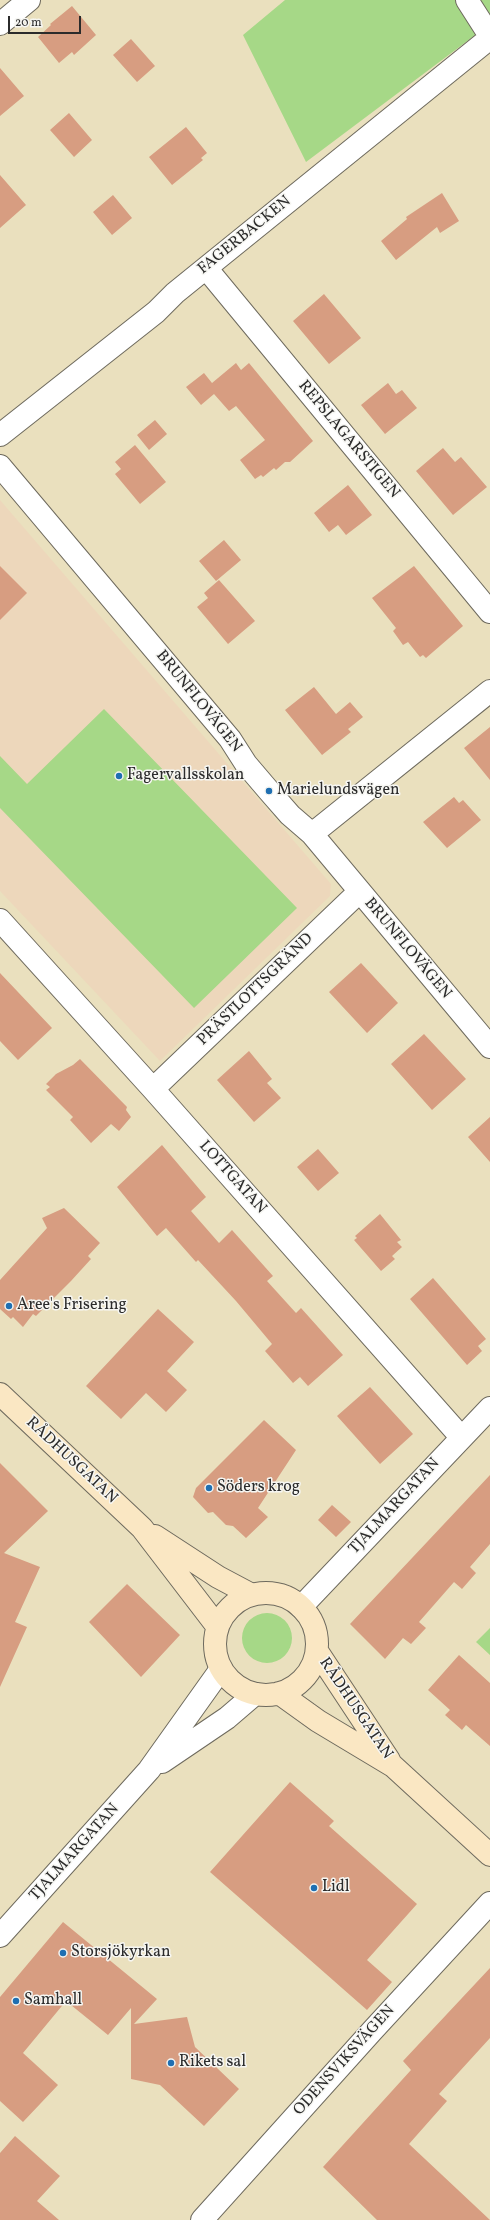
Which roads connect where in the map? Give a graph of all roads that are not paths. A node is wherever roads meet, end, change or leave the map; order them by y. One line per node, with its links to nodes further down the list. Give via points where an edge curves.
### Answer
1 (29, 0): 3 (street)
2 (467, 0): 4 (street)
3 (0, 24)
4 (490, 37): 5 (street, FAGERBACKEN)
5 (206, 268): 6 (street, FAGERBACKEN, via 150,317); 8 (street, REPSLAGARSTIGEN)
6 (0, 435)
7 (0, 466): 10 (street, BRUNFLOVÄGEN, via 230,738 246,764 290,815)
8 (490, 612)
9 (490, 691): 10 (street)
10 (312, 834): 11 (street, BRUNFLOVÄGEN)
11 (359, 892): 13 (street, BRUNFLOVÄGEN); 14 (street, PRÄSTLOTTSGRÄND)
12 (0, 920): 14 (street, LOTTGATAN)
13 (490, 1047)
14 (153, 1089): 17 (street, LOTTGATAN)
15 (0, 1394): 18 (main road, RÅDHUSGATAN)
16 (490, 1408): 17 (street, TJALMARGATAN)
17 (461, 1437): 20 (street, TJALMARGATAN)
18 (142, 1528): 19 (main road, RÅDHUSGATAN, via 218,1578); 21 (main road, RÅDHUSGATAN)
19 (250, 1594): 20 (main road, via 267,1592 284,1595); 21 (main road, via 224,1613)
20 (301, 1607): 22 (main road, via 311,1618 315,1628)
21 (217, 1626): 23 (main road, via 215,1648)
22 (317, 1651): 25 (main road, via 313,1666 304,1678 293,1688); 26 (main road, RÅDHUSGATAN)
23 (221, 1669): 24 (main road, via 242,1689); 27 (street, TJALMARGATAN)
24 (255, 1694): 25 (main road); 27 (street, TJALMARGATAN, via 226,1718)
25 (279, 1694): 26 (main road, RÅDHUSGATAN)
26 (393, 1766): 28 (main road, RÅDHUSGATAN)
27 (149, 1770): 30 (street, TJALMARGATAN)
28 (490, 1855)
29 (490, 1903): 31 (street, ODENSVIKSVÄGEN)
30 (0, 1936)
31 (202, 2220)

